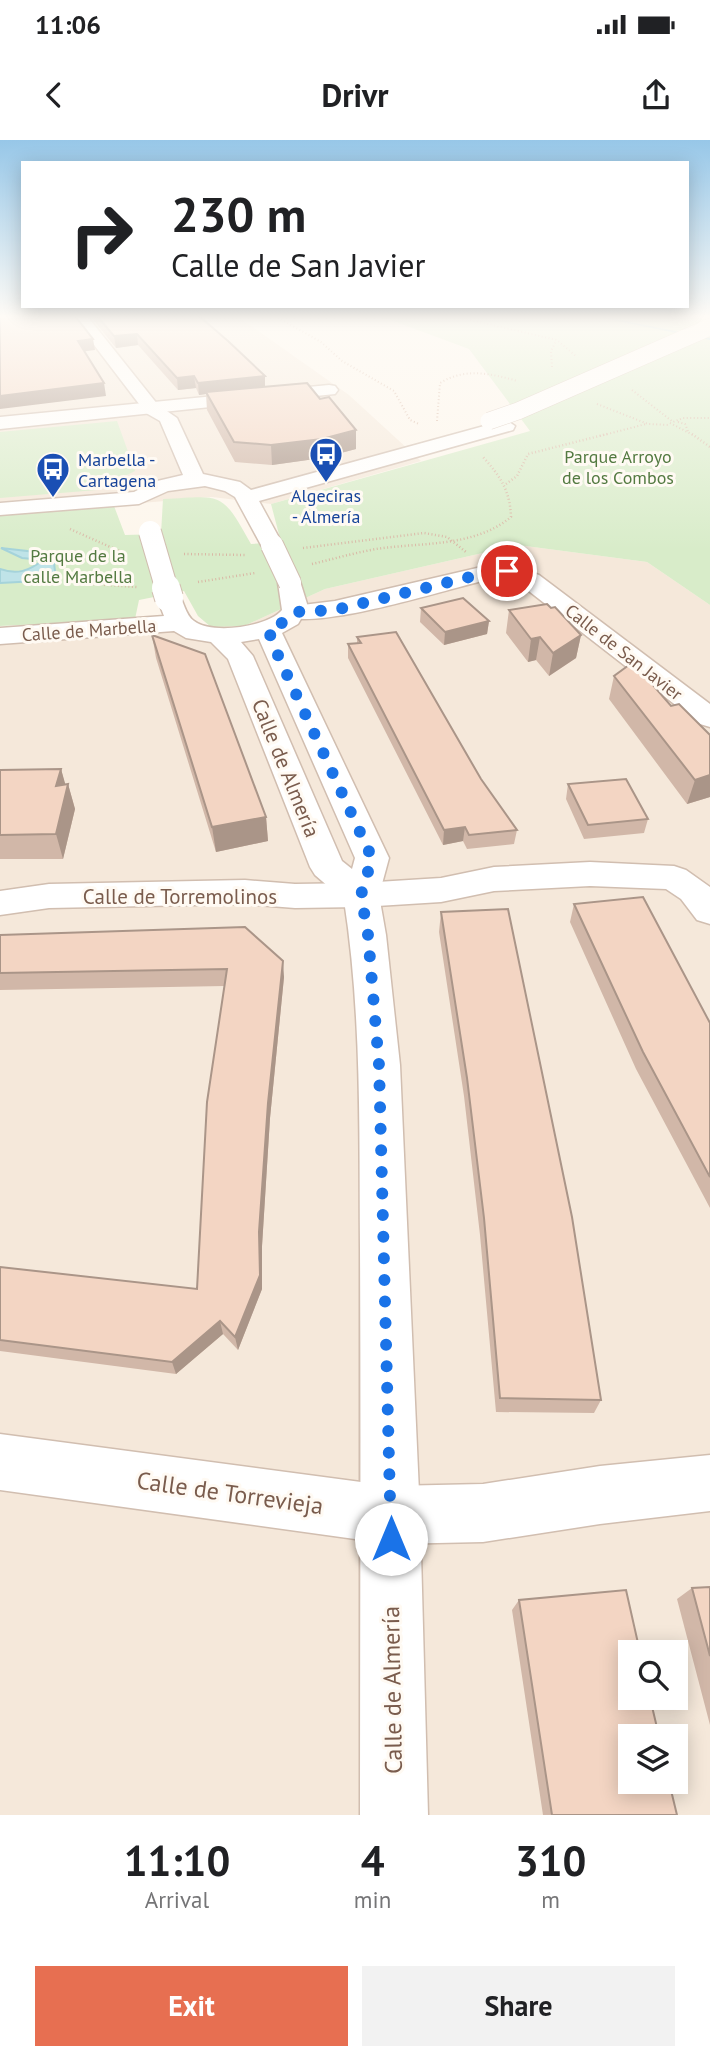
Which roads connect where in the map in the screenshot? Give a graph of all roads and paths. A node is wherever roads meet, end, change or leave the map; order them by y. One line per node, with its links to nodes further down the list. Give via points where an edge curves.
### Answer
1 (140, 394): 6 (street)
2 (290, 394): 6 (street)
3 (396, 394): 14 (path, via 410,420)
4 (556, 394): 9 (street, bridge)
5 (567, 394): 9 (street)
6 (152, 409): 10 (street); 13 (street, via 144,420); 17 (street, via 167,418)
7 (710, 418): 8 (path)
8 (673, 422): 12 (path, via 685,424); 12 (path, via 670,425)
9 (497, 423): 14 (street); 19 (street)
10 (0, 424)
11 (648, 424): 18 (path, via 528,454 517,476)
12 (688, 431): 15 (path)
13 (149, 432)
14 (442, 435): 19 (street)
15 (710, 447)
16 (487, 448): 18 (path, via 481,455)
17 (195, 480): 19 (street); 20 (street, via 165,476)
18 (506, 484): 22 (path, via 511,517 503,526)
19 (240, 492): 23 (street, bridge, via 290,583)
20 (139, 498): 21 (street); 24 (street, bridge)
21 (0, 509)
22 (452, 540)
23 (295, 612): 25 (street); 28 (street, Calle de San Javier, via 335,610 507,571 530,580)
24 (179, 623): 26 (street, via 196,633); 27 (street, Calle de Marbella)
25 (268, 629): 26 (street); 29 (street, Calle de Almería, via 372,858)
26 (218, 635): 29 (street, Calle de Almería, via 240,656 327,867)
27 (0, 636)
28 (710, 718)
29 (361, 895): 30 (street, Calle de Torremolinos, via 49,896); 31 (street, Calle de Torremolinos, via 441,890 494,879 643,874 674,878 693,890); 34 (street, Calle de Almería, via 379,1065)
30 (0, 903)
31 (710, 911)
32 (0, 1462): 34 (street, Calle de Torrevieja)
33 (710, 1483): 34 (street, Calle de Torrevieja, via 600,1494 483,1513)
34 (391, 1515): 35 (street, Calle de Almería)
35 (394, 1815)

